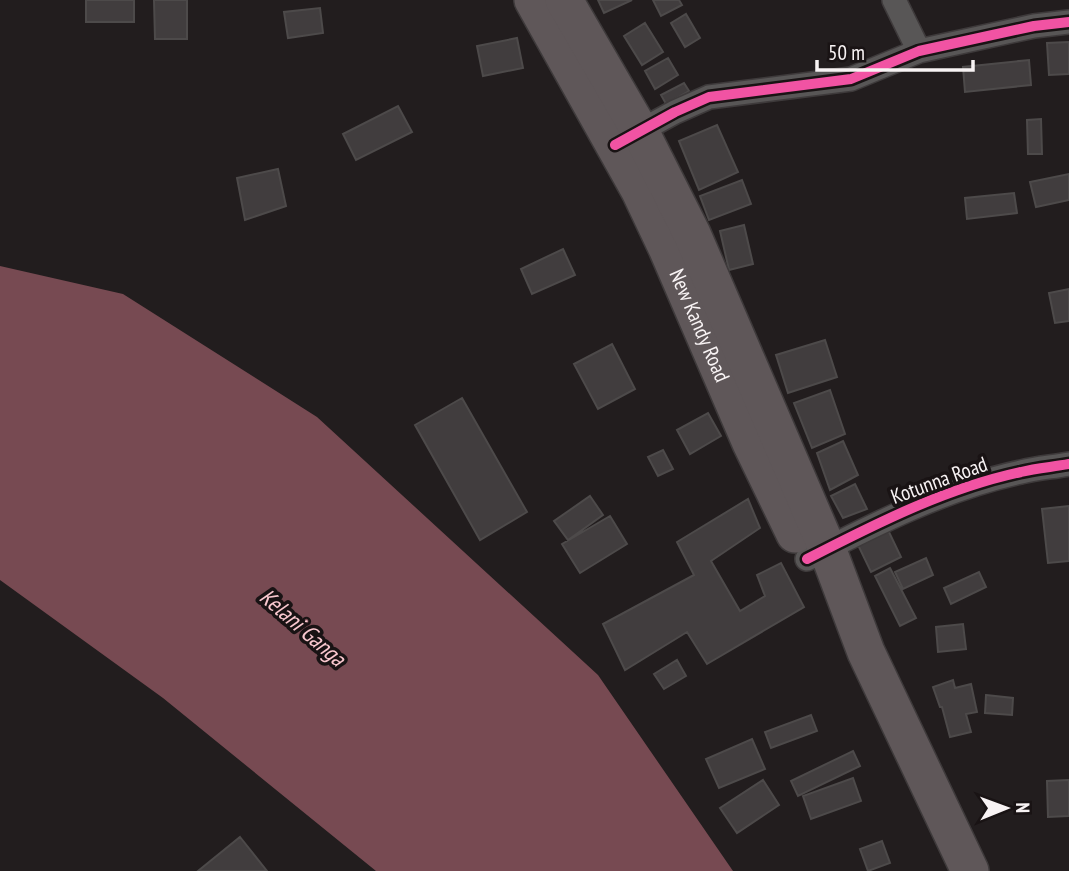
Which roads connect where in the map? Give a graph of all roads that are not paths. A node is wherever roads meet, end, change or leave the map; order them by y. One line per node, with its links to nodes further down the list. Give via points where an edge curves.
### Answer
1 (533, 0): 6 (main road, New Kandy Road)
2 (564, 0): 6 (main road, New Kandy Road)
3 (894, 0): 5 (street)
4 (1069, 22): 5 (street)
5 (919, 51): 6 (street, via 851,79 709,97)
6 (628, 138): 8 (main road, New Kandy Road, via 667,248 751,443)
7 (1069, 464): 8 (street, Kotunna Road, via 974,485)
8 (817, 554): 9 (main road, New Kandy Road)
9 (970, 871)

